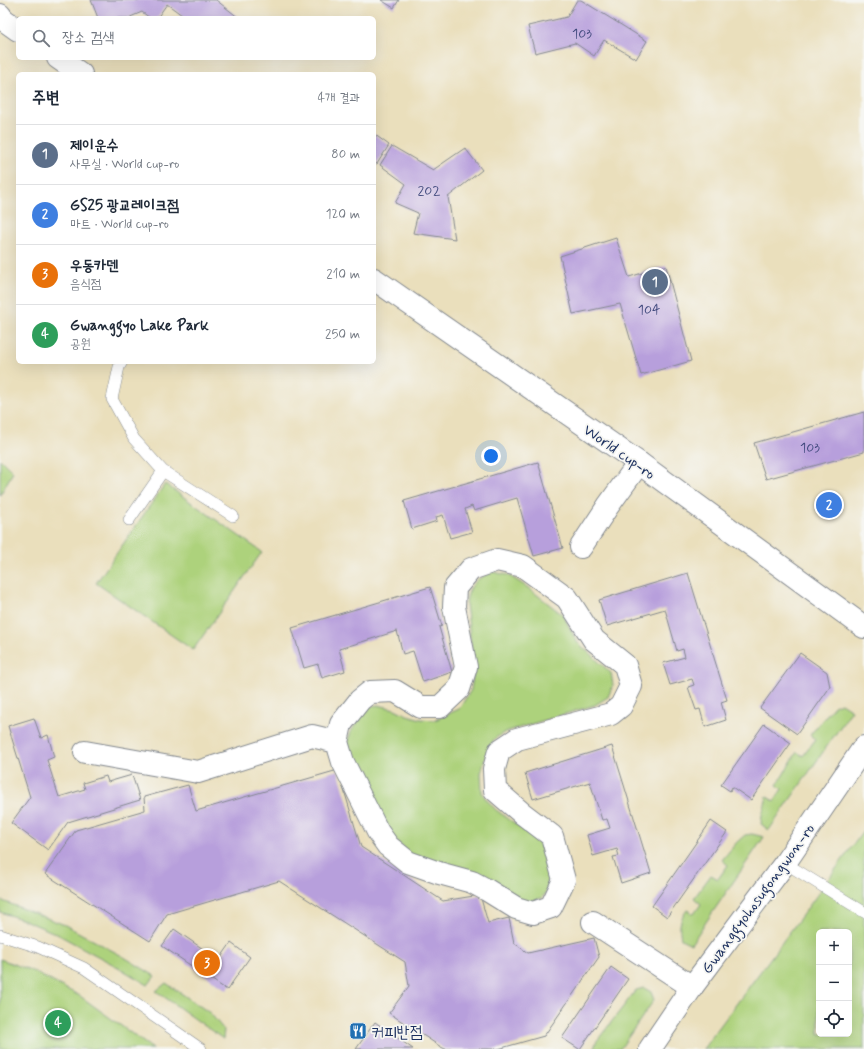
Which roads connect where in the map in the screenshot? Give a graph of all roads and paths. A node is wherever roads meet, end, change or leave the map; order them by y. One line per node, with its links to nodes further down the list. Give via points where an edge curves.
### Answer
1 (0, 15): 2 (street)
2 (16, 29)
3 (61, 60): 4 (street)
4 (78, 72)
5 (376, 280): 7 (street, World cup-ro)
6 (121, 364): 8 (lane, via 112,399 134,439)
7 (638, 463): 11 (street); 12 (street, World cup-ro)
8 (163, 471): 9 (lane); 10 (lane)
9 (233, 516)
10 (129, 520)
11 (581, 547)
12 (864, 626)
13 (337, 742): 13 (street, via 343,762 378,832 388,846 408,862 472,882 516,908 533,913 551,907 564,880 552,836 495,790 494,769 499,751 517,739 611,714 621,706 631,686 625,665 594,640 567,598 523,566 497,560 471,569 455,588 454,607 466,667 459,689 440,707 421,707 395,691 370,692 360,700 341,724); 15 (street, via 312,736 198,772)
14 (864, 747): 16 (street, Gwanggyohosugongwon-ro)
15 (84, 752)
16 (785, 863): 17 (lane); 20 (street, Gwanggyohosugongwon-ro)
17 (864, 912)
18 (593, 922): 20 (street)
19 (0, 935): 21 (lane, via 38,947 84,968)
20 (692, 987): 22 (street, Gwanggyohosugongwon-ro)
21 (201, 1049)
22 (650, 1049)

